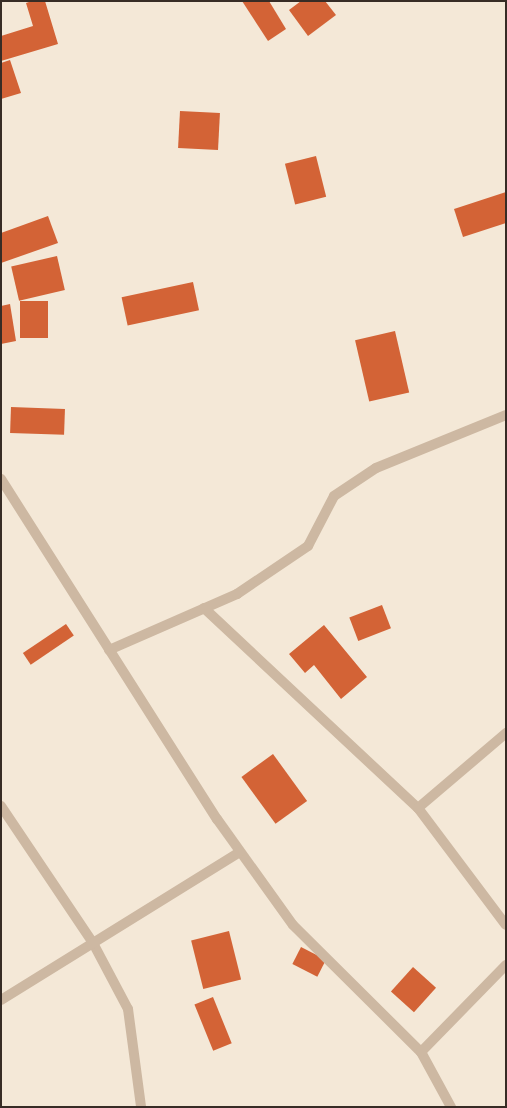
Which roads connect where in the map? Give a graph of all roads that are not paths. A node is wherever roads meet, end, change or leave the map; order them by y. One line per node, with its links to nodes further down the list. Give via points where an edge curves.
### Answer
1 (506, 415): 3 (street, via 376,468 334,496 308,546 237,594)
2 (1, 479): 4 (street)
3 (204, 608): 4 (street); 7 (street)
4 (109, 650): 8 (street)
5 (506, 733): 7 (street)
6 (1, 806): 10 (street)
7 (418, 808): 9 (street)
8 (240, 852): 10 (street); 13 (street, via 293,925)
9 (506, 925)
10 (93, 943): 12 (street); 14 (street, via 128,1009)
11 (506, 965): 13 (street)
12 (1, 1000)
13 (421, 1052): 15 (street)
14 (141, 1107)
15 (451, 1107)

